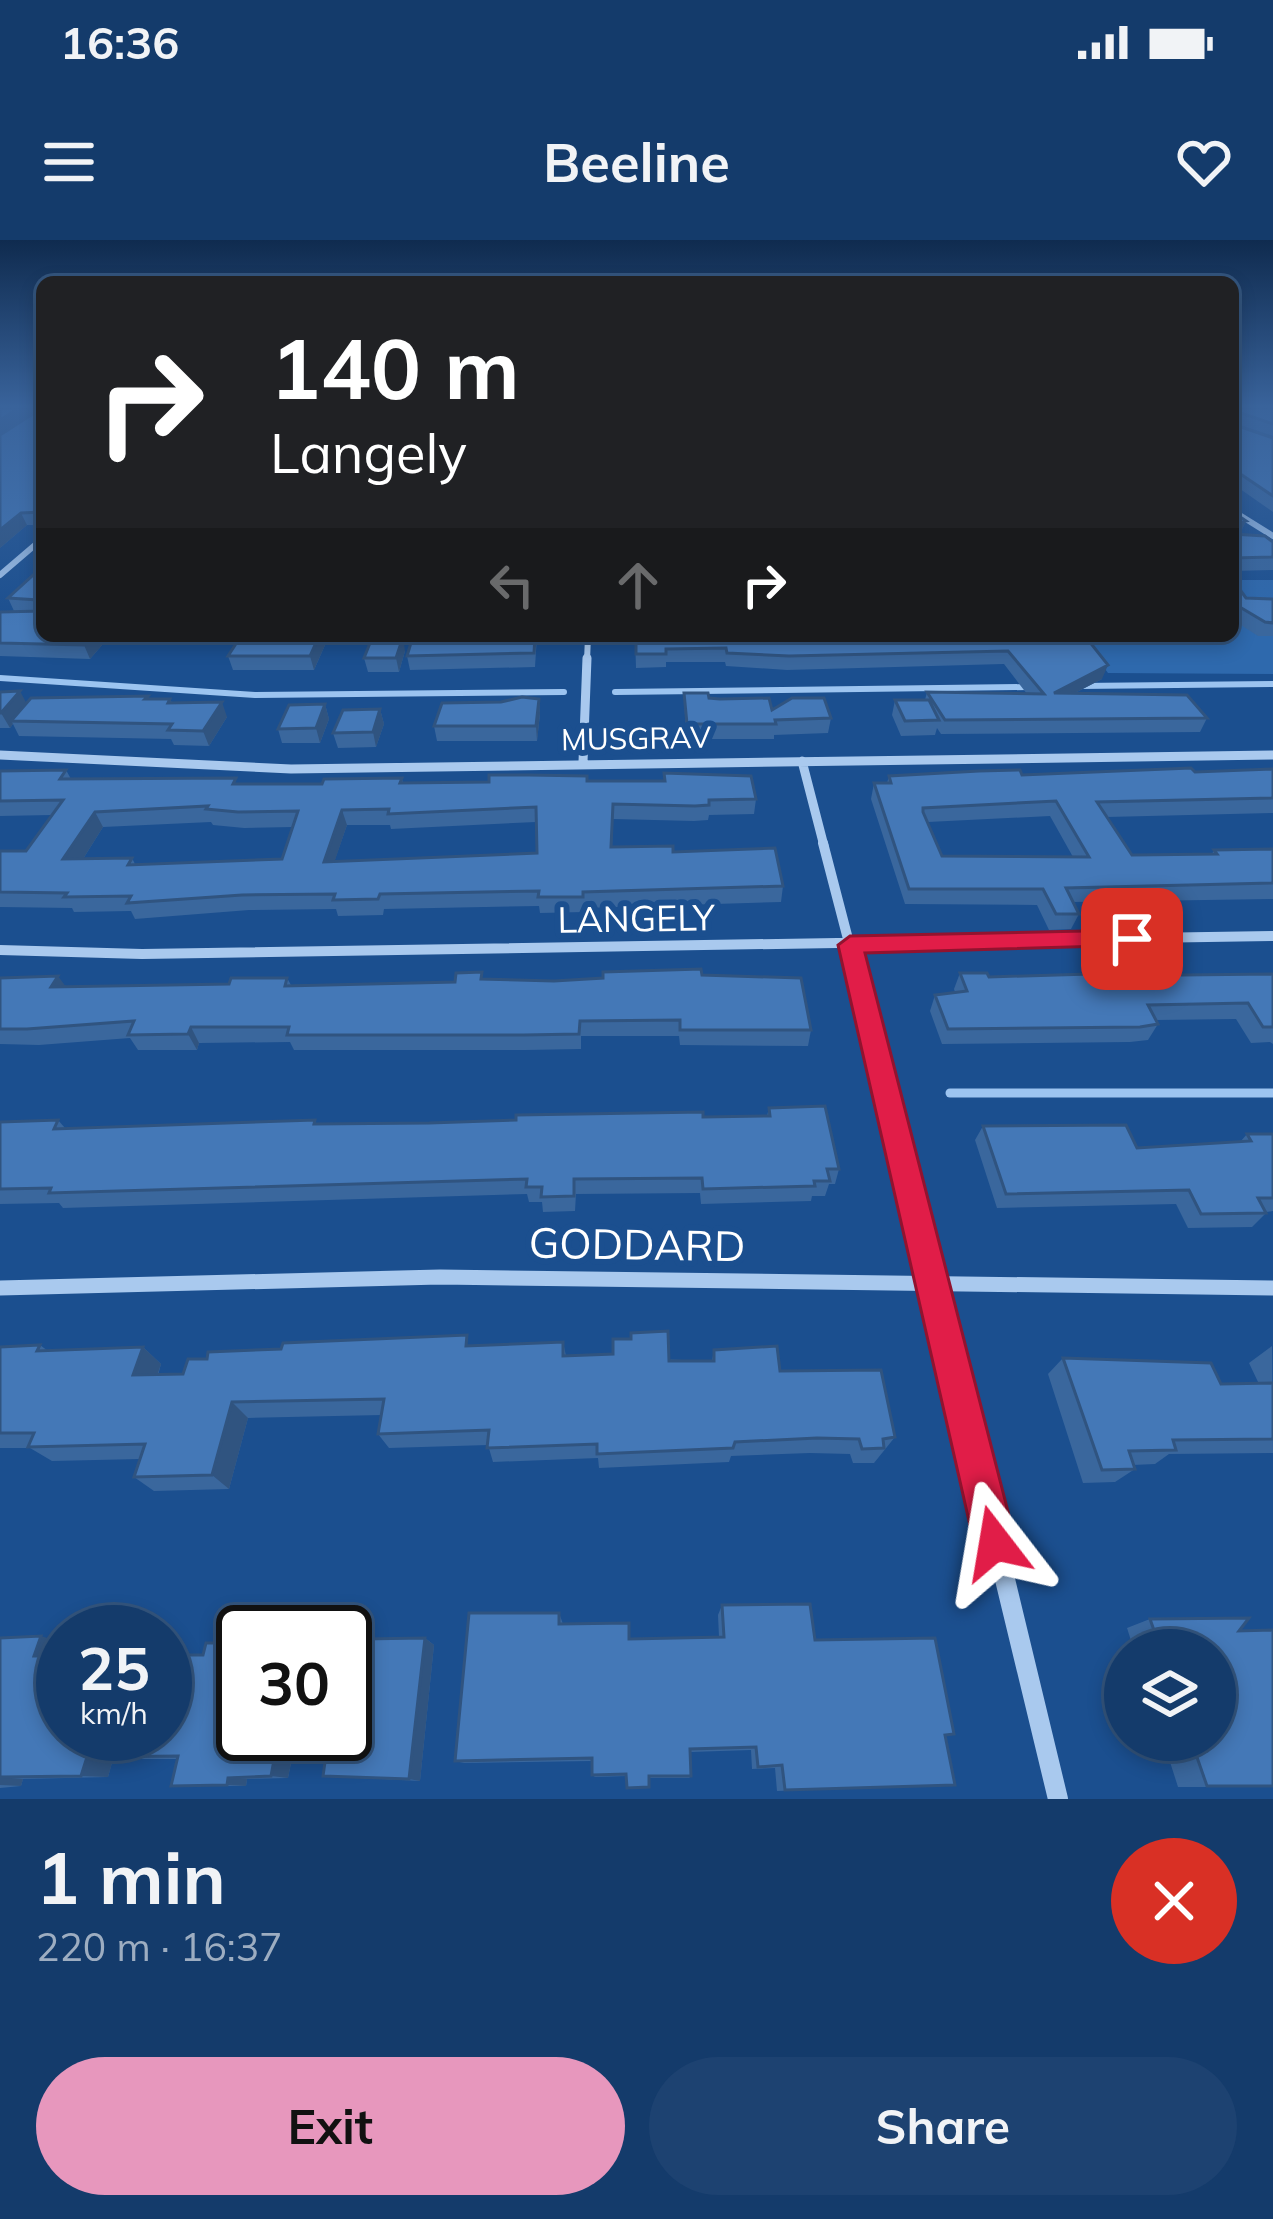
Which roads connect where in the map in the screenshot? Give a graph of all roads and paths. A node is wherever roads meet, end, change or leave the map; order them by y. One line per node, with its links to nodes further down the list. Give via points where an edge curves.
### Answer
1 (1239, 515): 2 (street)
2 (1273, 538): 3 (street)
3 (1258, 541)
4 (36, 543): 5 (street)
5 (0, 575)
6 (588, 642): 10 (street)
7 (0, 755): 10 (street, MUSGRAV, via 291,769)
8 (1273, 755): 9 (street, MUSGRAV)
9 (802, 761): 10 (street, MUSGRAV); 12 (street)
10 (583, 762)
11 (1273, 936): 12 (street, LANGELY)
12 (850, 945): 13 (street, LANGELY); 14 (street)
13 (0, 950)
14 (932, 1286): 15 (street, GODDARD, via 440,1277); 16 (street, GODDARD); 17 (street)
15 (0, 1288)
16 (1273, 1288)
17 (1058, 1799)

